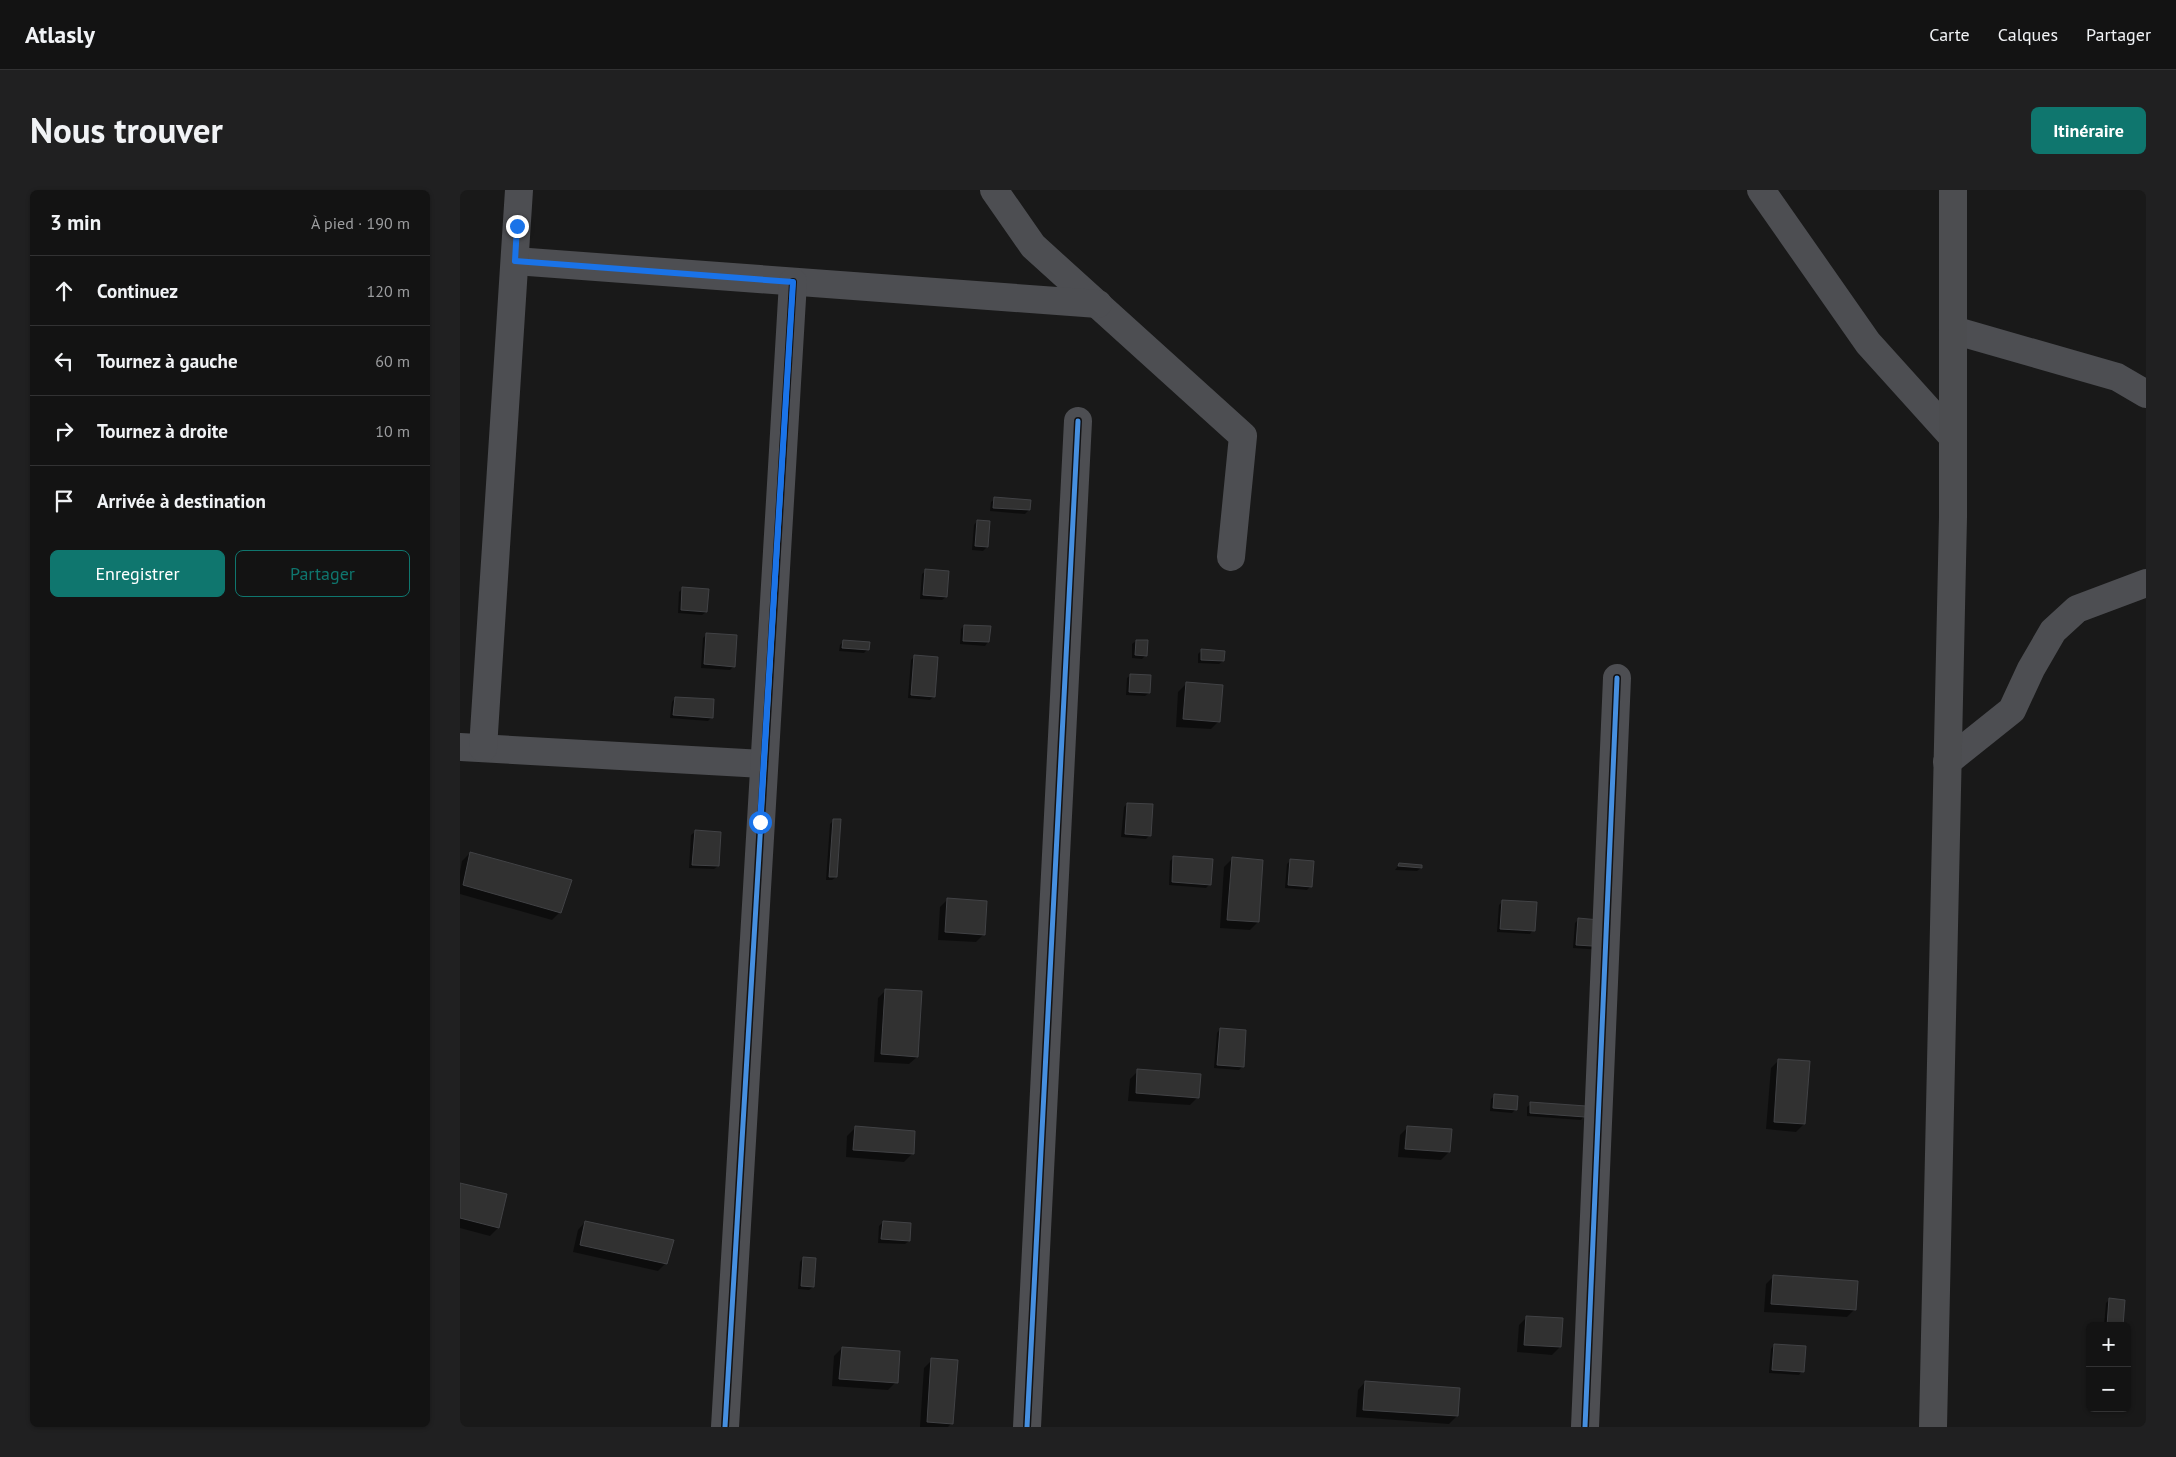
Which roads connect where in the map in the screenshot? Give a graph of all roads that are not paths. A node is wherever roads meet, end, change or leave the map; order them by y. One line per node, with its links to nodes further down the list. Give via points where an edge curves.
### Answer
1 (519, 190): 5 (street)
2 (994, 190): 7 (street, via 1034,246)
3 (1761, 190): 11 (street, via 1868,343)
4 (1953, 190): 8 (main road)
5 (515, 261): 6 (street); 15 (street)
6 (793, 282): 7 (street); 17 (street)
7 (1098, 304): 12 (street, via 1243,436)
8 (1953, 330): 9 (street, via 2117,378); 11 (main road)
9 (2146, 394)
10 (1078, 421): 19 (street)
11 (1951, 435): 16 (main road, via 1953,517)
12 (1230, 557)
13 (2146, 583): 16 (street, via 2077,610 2053,631 2012,710)
14 (1617, 678): 20 (street)
15 (472, 747): 17 (street)
16 (1947, 762): 21 (main road)
17 (763, 764): 18 (street, via 750,1035)
18 (725, 1427)
19 (1027, 1427)
20 (1585, 1427)
21 (1933, 1427)

